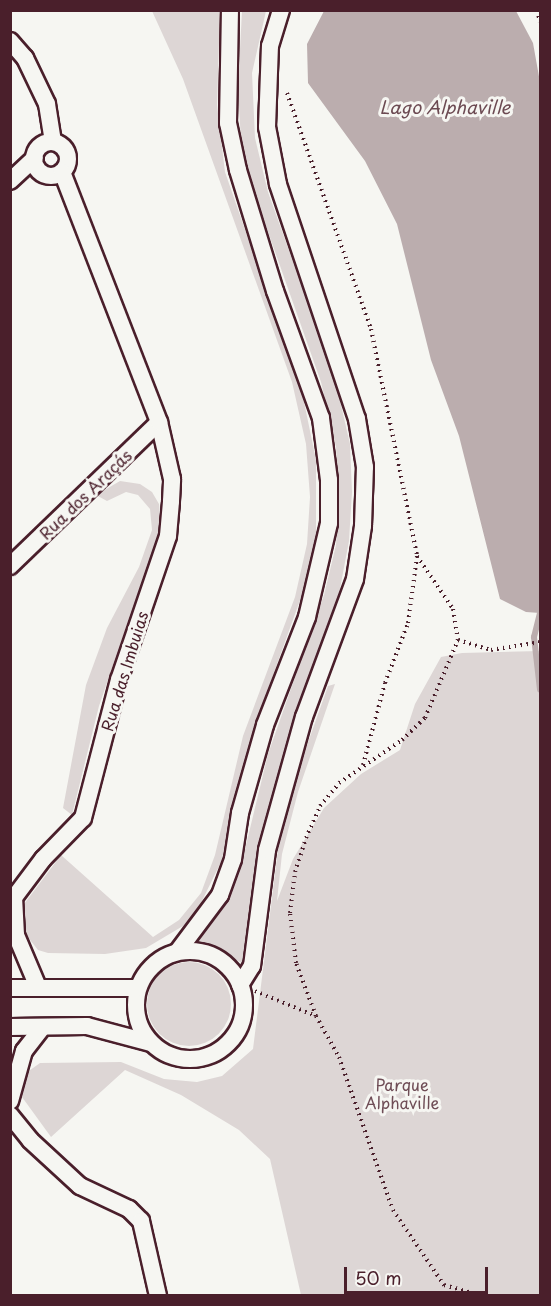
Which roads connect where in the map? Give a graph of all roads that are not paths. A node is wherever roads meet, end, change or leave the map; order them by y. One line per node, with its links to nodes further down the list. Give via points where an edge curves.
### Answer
1 (230, 10): 11 (street, via 228,123 238,170 275,291 321,417 329,480 329,523 307,617 265,725 240,813 233,859 220,895)
2 (281, 10): 12 (street, via 270,46 267,127 278,184 357,419 365,467 363,526 355,579 304,717 267,850 252,966)
3 (10, 40): 4 (street, via 25,58 47,104)
4 (53, 142): 5 (street, via 41,146); 6 (street, via 68,154)
5 (34, 158): 6 (street, via 44,174); 7 (street)
6 (62, 172): 8 (street, Rua das Imbuias)
7 (10, 182)
8 (159, 422): 9 (street, Rua dos Araçás); 10 (street, Rua das Imbuias, via 171,479 168,536 119,680 83,818 43,859)
9 (10, 566)
10 (12, 900): 13 (street, Rua das Imbuias, via 16,935)
11 (178, 951): 12 (street, via 197,951 215,957 231,970); 15 (street, via 153,964)
12 (240, 985): 18 (street, via 244,1001 241,1024 219,1051 197,1059 180,1058)
13 (38, 987): 14 (street); 15 (street)
14 (10, 988)
15 (137, 988): 18 (street, via 136,1016)
16 (10, 1027): 17 (street)
17 (42, 1028): 18 (street, via 87,1026); 19 (street, via 24,1051)
18 (152, 1043)
19 (10, 1101)
20 (10, 1115): 21 (street, via 30,1140 80,1186 129,1209 141,1221)
21 (158, 1296)

